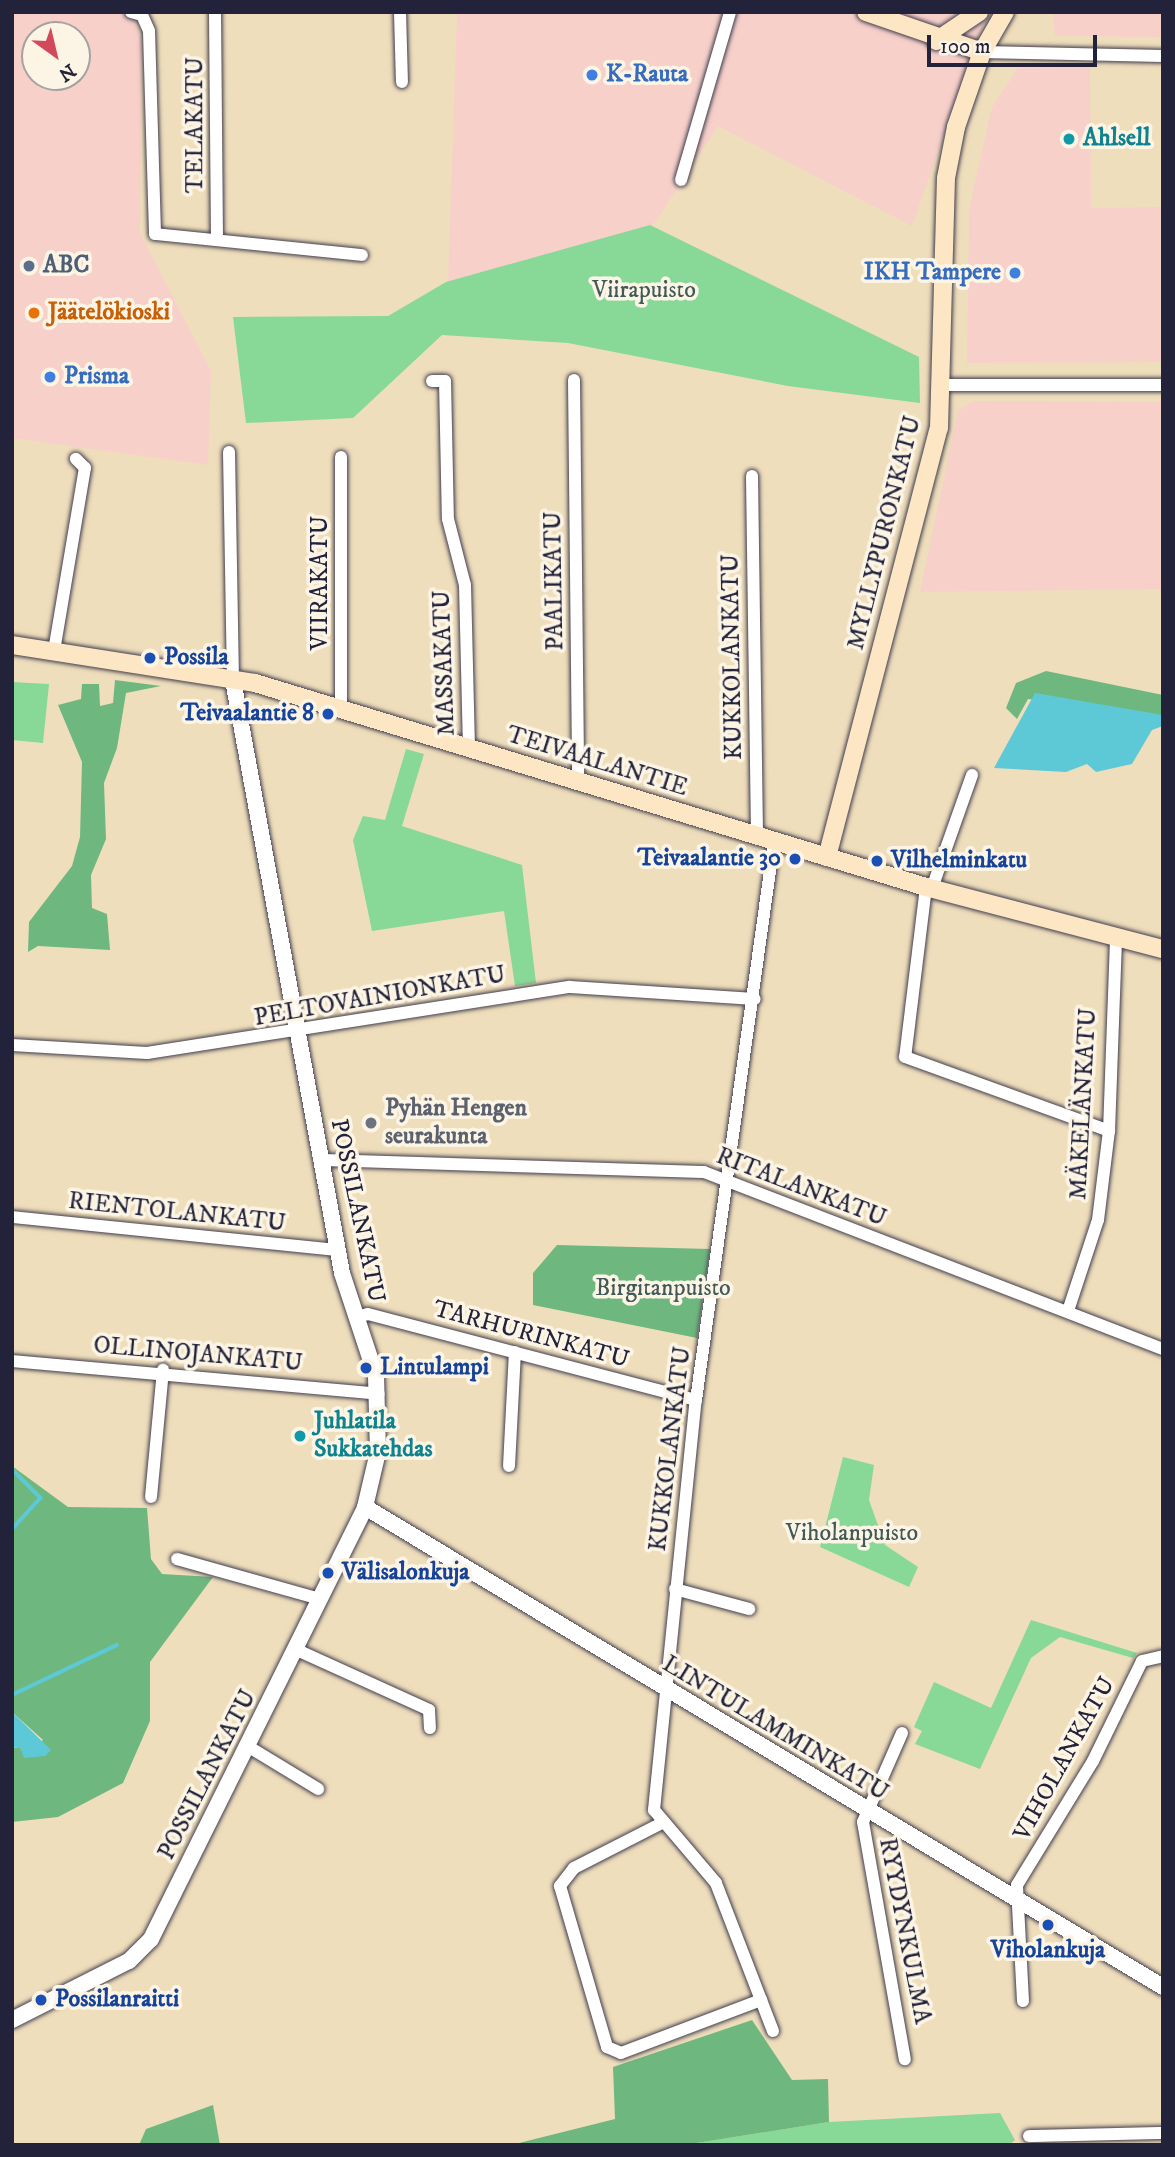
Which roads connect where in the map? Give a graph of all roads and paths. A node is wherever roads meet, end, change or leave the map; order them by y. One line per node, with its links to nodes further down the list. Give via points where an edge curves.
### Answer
1 (131, 12): 14 (street, via 142,15 149,31 155,234)
2 (215, 12): 14 (street, TELAKATU)
3 (400, 12): 12 (street)
4 (730, 12): 13 (street)
5 (866, 12): 9 (main road)
6 (979, 12): 9 (main road)
7 (992, 12): 10 (main road, MYLLYPURONKATU, via 981,34)
8 (1005, 12): 10 (main road, MYLLYPURONKATU)
9 (936, 41): 10 (main road)
10 (982, 52): 11 (street); 18 (main road, MYLLYPURONKATU, via 946,178)
11 (1163, 56)
12 (402, 82)
13 (681, 180)
14 (217, 238): 15 (street)
15 (362, 254)
16 (575, 380): 30 (street, PAALIKATU)
17 (432, 382): 28 (street, MASSAKATU, via 445,381 447,519 466,585)
18 (943, 385): 19 (street); 32 (main road, MYLLYPURONKATU, via 934,449)
19 (1163, 385)
20 (229, 452): 26 (street)
21 (341, 457): 27 (street, VIIRAKATU)
22 (76, 459): 25 (street, via 85,468)
23 (752, 476): 31 (street, KUKKOLANKATU)
24 (12, 645): 25 (main road, TEIVAALANTIE)
25 (54, 651): 26 (main road, TEIVAALANTIE)
26 (233, 680): 27 (main road, TEIVAALANTIE); 37 (street, POSSILANKATU)
27 (341, 709): 28 (main road, TEIVAALANTIE)
28 (469, 748): 30 (main road, TEIVAALANTIE)
29 (972, 775): 33 (street)
30 (578, 782): 31 (main road, TEIVAALANTIE)
31 (765, 839): 32 (main road, TEIVAALANTIE); 36 (street, KUKKOLANKATU)
32 (827, 857): 33 (main road, TEIVAALANTIE)
33 (929, 888): 34 (main road, TEIVAALANTIE); 39 (street, via 905,1056)
34 (1116, 937): 35 (main road, TEIVAALANTIE); 39 (street, MÄKELÄNKATU)
35 (1163, 949)
36 (755, 999): 37 (street, PELTOVAINIONKATU, via 570,987); 41 (street, KUKKOLANKATU)
37 (299, 1030): 38 (street, PELTOVAINIONKATU, via 147,1053); 40 (street, POSSILANKATU)
38 (12, 1045)
39 (1109, 1131): 44 (street, MÄKELÄNKATU, via 1098,1220)
40 (322, 1160): 41 (street, RITALANKATU, via 704,1172); 43 (street, POSSILANKATU)
41 (730, 1184): 44 (street, RITALANKATU); 51 (street, KUKKOLANKATU)
42 (12, 1217): 43 (street, RIENTOLANKATU)
43 (338, 1250): 45 (street, POSSILANKATU)
44 (1068, 1311): 46 (street, RITALANKATU)
45 (356, 1317): 47 (street, TARHURINKATU, via 368,1314); 50 (street, POSSILANKATU)
46 (1163, 1349)
47 (515, 1352): 51 (street, TARHURINKATU); 52 (street)
48 (12, 1361): 49 (street, OLLINOJANKATU)
49 (163, 1370): 50 (street, OLLINOJANKATU); 53 (street)
50 (379, 1394): 54 (street, POSSILANKATU, via 378,1452)
51 (696, 1400): 56 (street, KUKKOLANKATU)
52 (509, 1466)
53 (151, 1497)
54 (365, 1507): 57 (street, POSSILANKATU); 61 (street, LINTULAMMINKATU)
55 (177, 1559): 57 (street)
56 (675, 1589): 58 (street); 61 (street, KUKKOLANKATU)
57 (320, 1599): 59 (street, POSSILANKATU)
58 (749, 1609)
59 (297, 1650): 62 (street, via 429,1710); 64 (street, POSSILANKATU)
60 (1163, 1656): 68 (street, VIHOLANKATU, via 1142,1661)
61 (665, 1689): 66 (street, LINTULAMMINKATU); 67 (street, KUKKOLANKATU, via 654,1810)
62 (430, 1728)
63 (902, 1733): 66 (street)
64 (249, 1748): 65 (street); 72 (street, POSSILANKATU, via 141,1953)
65 (318, 1789)
66 (867, 1811): 68 (street, LINTULAMMINKATU); 74 (street, RYYDYNKULMA, via 863,1828)
67 (660, 1824): 70 (street, via 716,1883); 70 (street, via 574,1868 560,1886 607,2047 621,2053)
68 (1014, 1897): 69 (street, LINTULAMMINKATU); 71 (street)
69 (1163, 1987)
70 (761, 2000): 73 (street)
71 (1023, 2001)
72 (12, 2020)
73 (773, 2031)
74 (905, 2060)
75 (1163, 2133): 76 (street)
76 (1029, 2136)

